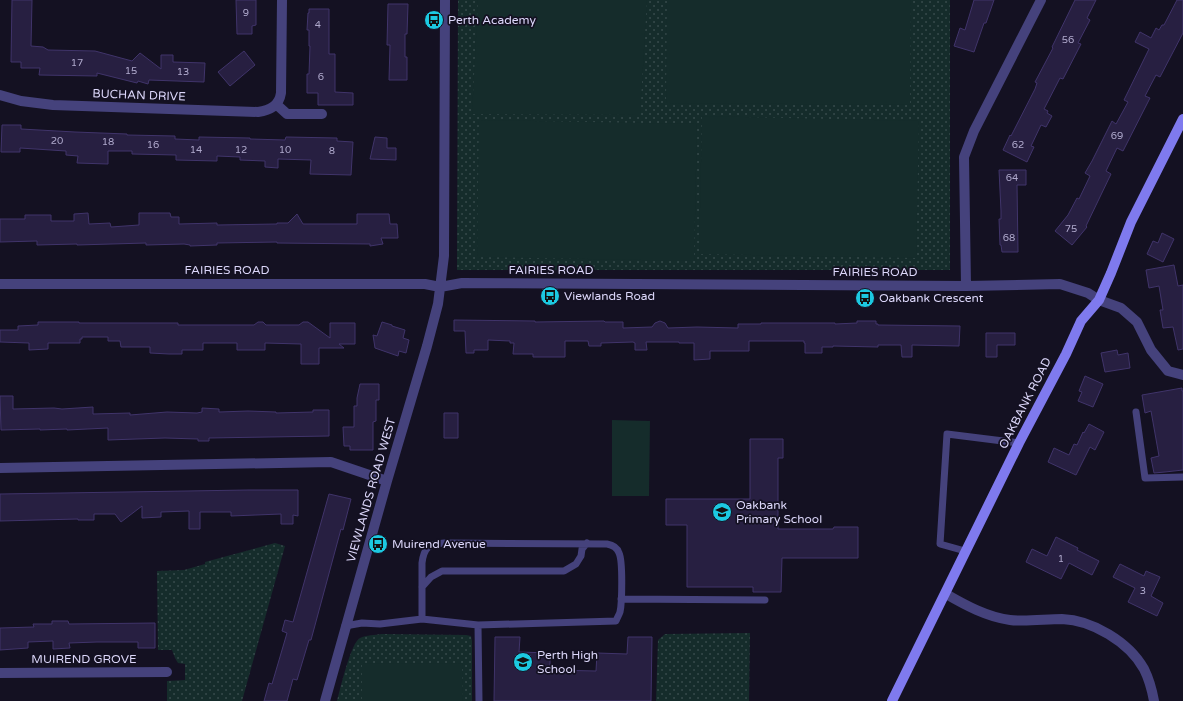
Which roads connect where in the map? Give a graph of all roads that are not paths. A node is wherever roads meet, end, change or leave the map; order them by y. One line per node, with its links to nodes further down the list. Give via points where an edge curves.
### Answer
1 (282, 0): 5 (street, via 281,93)
2 (445, 0): 10 (street, via 444,256)
3 (1041, 0): 9 (street, via 974,131 964,157)
4 (0, 95): 5 (street, BUCHAN DRIVE, via 21,102 42,104 211,111 258,112 269,110)
5 (276, 104): 6 (street, via 287,114)
6 (322, 114)
7 (1183, 120): 11 (street, OAKBANK ROAD, via 1131,222)
8 (0, 284): 10 (street, FAIRIES ROAD, via 425,284)
9 (966, 286): 10 (street, FAIRIES ROAD, via 462,283); 11 (street, FAIRIES ROAD, via 1060,284 1088,292)
10 (440, 287): 17 (street, VIEWLANDS ROAD WEST, via 427,346)
11 (1098, 300): 12 (street, FAIRIES ROAD, via 1121,308 1137,322 1150,350 1168,371); 14 (street, OAKBANK ROAD, via 1081,321)
12 (1183, 375)
13 (1136, 412): 16 (lane, via 1146,478)
14 (1019, 443): 19 (street, OAKBANK ROAD); 19 (lane, via 947,434 940,544)
15 (0, 468): 17 (street, via 323,462 336,463)
16 (1183, 477)
17 (387, 481): 26 (street, VIEWLANDS ROAD WEST)
18 (587, 543): 20 (lane, via 576,564 564,571 442,571 431,577); 20 (lane, via 433,544 422,556); 22 (lane, via 612,545 620,553)
19 (965, 551): 21 (street, OAKBANK ROAD)
20 (422, 587): 24 (lane)
21 (946, 594): 31 (street, OAKBANK ROAD); 32 (street, via 986,614 1011,620 1062,619 1094,626 1131,651 1144,669)
22 (621, 599): 23 (lane); 25 (lane, via 616,621)
23 (765, 600)
24 (422, 619): 25 (lane); 26 (lane)
25 (478, 625): 30 (lane)
26 (345, 626): 29 (street, VIEWLANDS ROAD WEST)
27 (168, 672): 28 (street, MUIREND GROVE)
28 (0, 673)
29 (325, 701)
30 (479, 701)
31 (892, 701)
32 (1154, 701)

